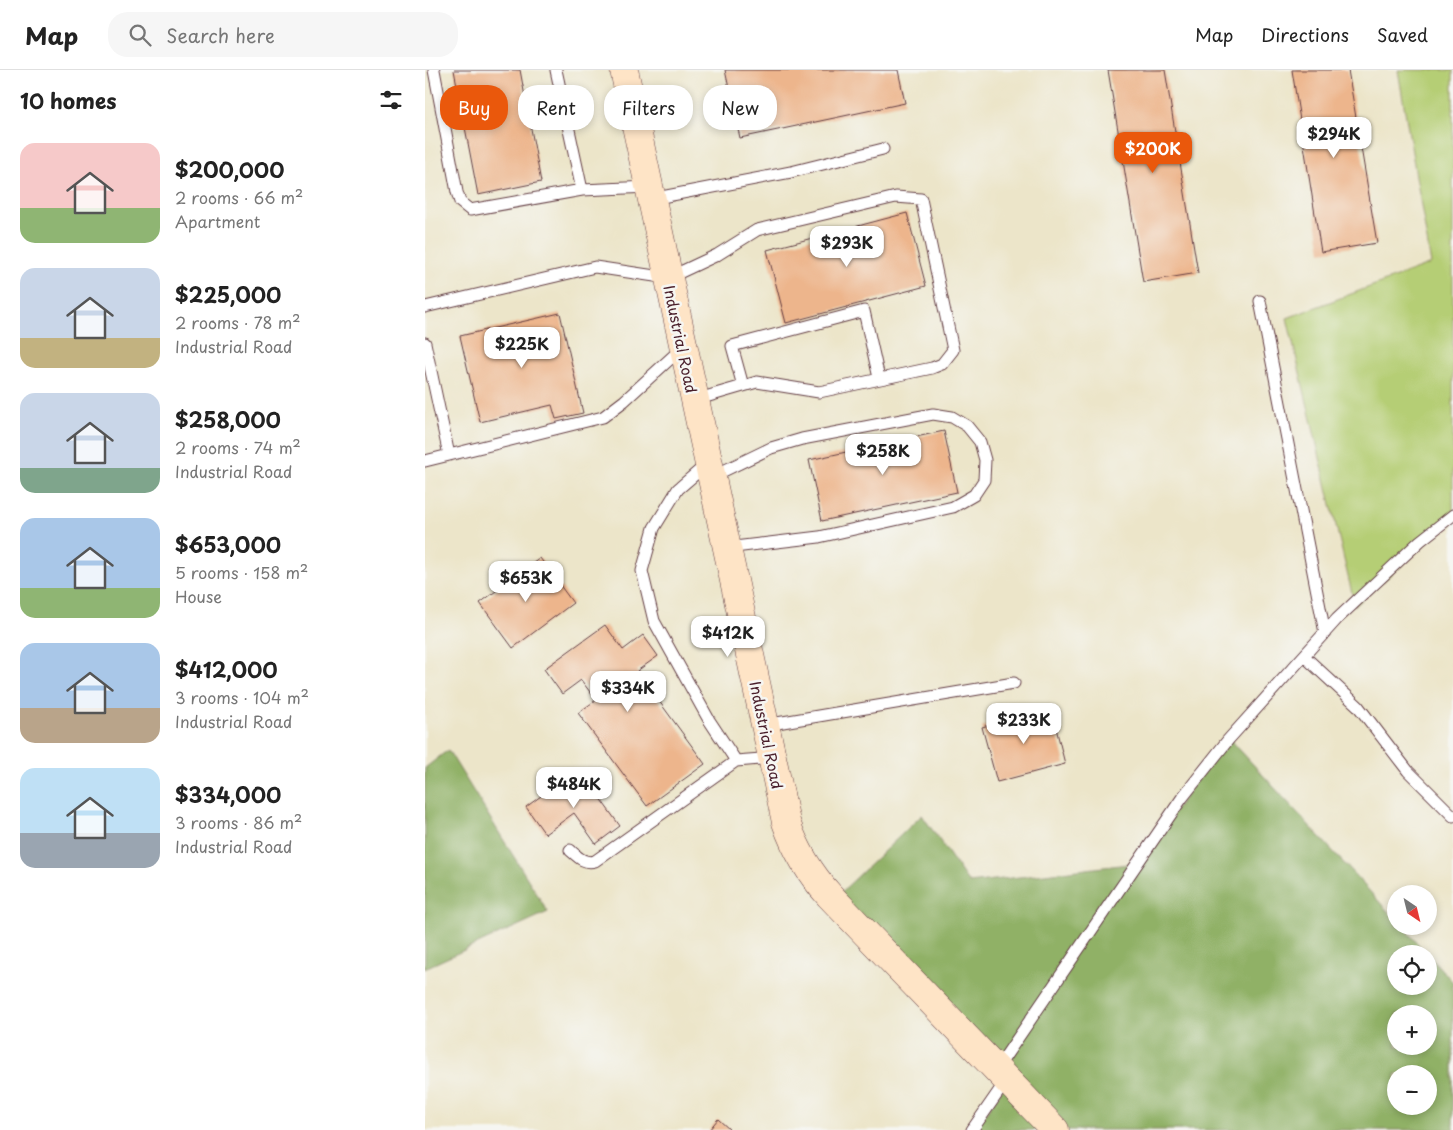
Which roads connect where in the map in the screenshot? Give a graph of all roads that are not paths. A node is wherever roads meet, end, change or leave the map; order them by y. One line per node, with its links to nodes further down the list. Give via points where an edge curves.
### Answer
1 (435, 70): 5 (lane, via 460,202 470,210)
2 (556, 70): 5 (lane)
3 (624, 70): 6 (street, Industrial Road)
4 (883, 149): 6 (lane, via 791,172)
5 (582, 190): 6 (lane)
6 (650, 193): 7 (street, Industrial Road)
7 (668, 278): 9 (lane, via 595,268); 11 (street, Industrial Road); 12 (lane, via 717,255 757,230 896,197 921,199 953,350 942,364 932,368)
8 (1260, 301): 20 (lane)
9 (425, 307)
10 (425, 343): 15 (lane)
11 (683, 346): 14 (street, Industrial Road); 15 (lane, via 603,417)
12 (879, 378): 13 (lane, via 819,392 757,382); 13 (lane, via 864,311 732,346)
13 (743, 386): 14 (lane)
14 (694, 400): 17 (street, Industrial Road)
15 (449, 455): 16 (lane)
16 (425, 460)
17 (709, 470): 19 (street, Industrial Road); 19 (lane, via 802,439 933,414 952,417 967,426 979,442 985,460 984,480 974,495 953,508 819,537); 25 (lane, via 679,489 654,528 642,571 654,621 709,720)
18 (1453, 515): 20 (lane, via 1420,541)
19 (727, 548): 23 (street, Industrial Road)
20 (1325, 633): 21 (lane)
21 (1304, 656): 26 (lane, via 1358,706 1408,771); 28 (lane, via 1181,798)
22 (1014, 683): 23 (lane)
23 (765, 725): 24 (street, Industrial Road)
24 (772, 758): 25 (lane); 28 (street, Industrial Road, via 786,822 813,877)
25 (736, 761): 27 (lane, via 595,861 581,860)
26 (1453, 816)
27 (570, 850)
28 (1001, 1075): 29 (lane); 30 (street, Industrial Road)
29 (972, 1130)
30 (1055, 1130)

